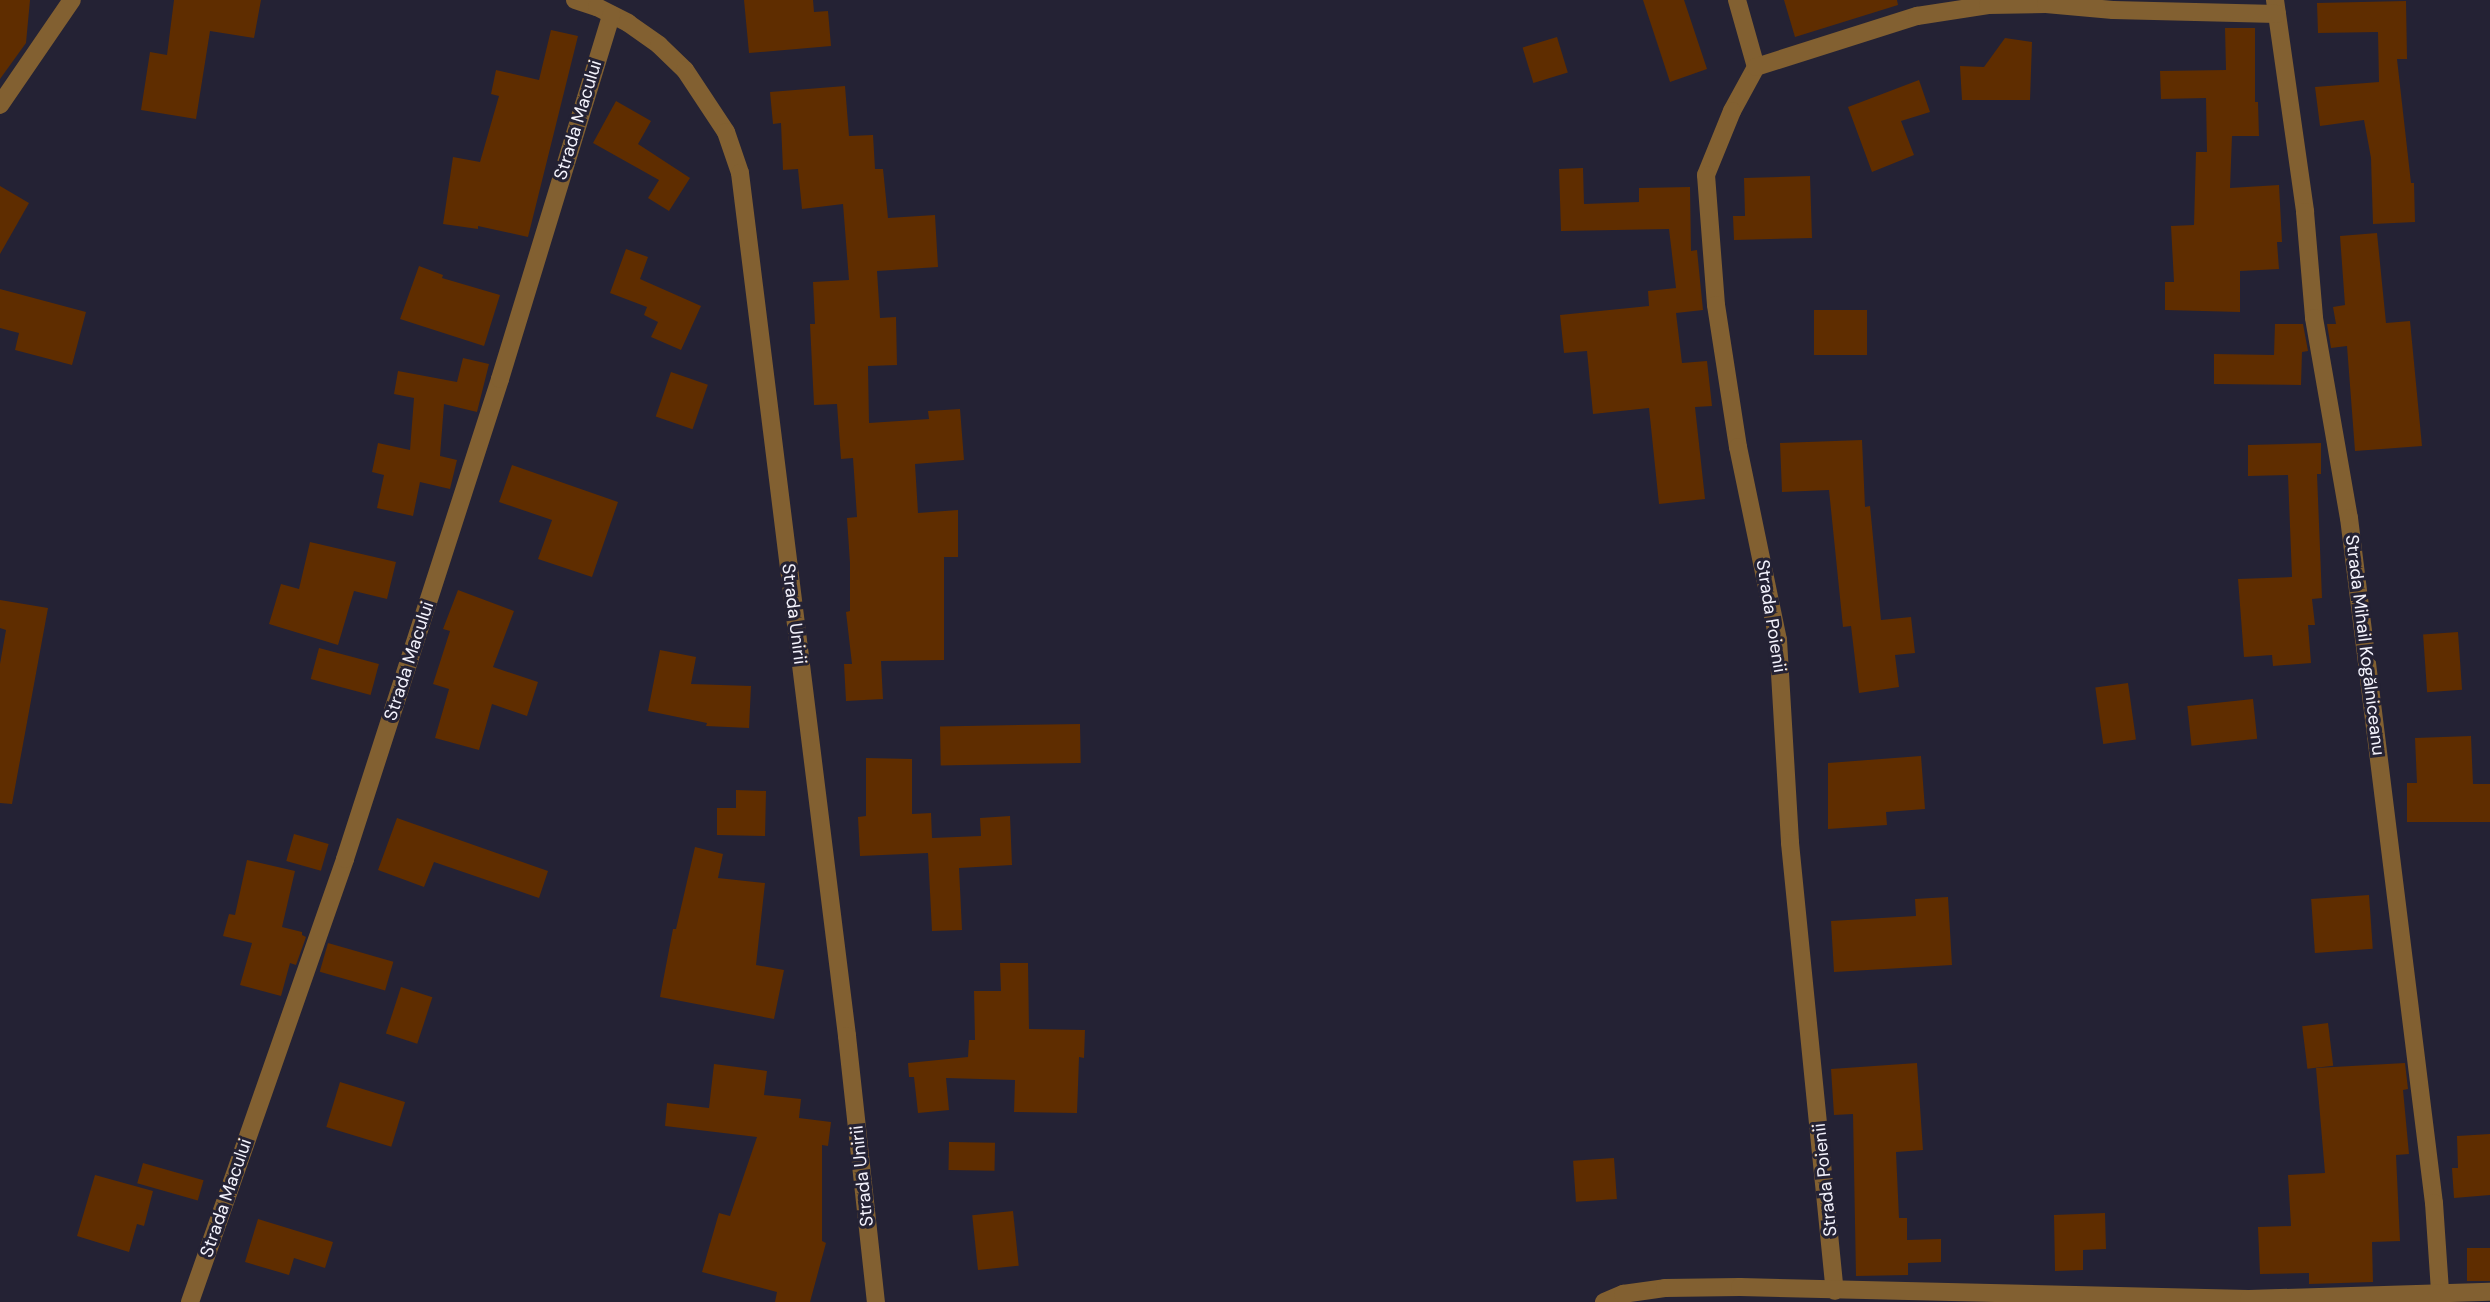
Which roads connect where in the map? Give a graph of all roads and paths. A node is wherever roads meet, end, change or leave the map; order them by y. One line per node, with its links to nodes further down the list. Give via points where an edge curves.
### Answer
1 (72, 0): 8 (street)
2 (575, 0): 6 (street, Strada Unirii)
3 (1737, 0): 7 (street)
4 (2045, 2): 5 (street, via 2113,10); 7 (street, via 1917,16)
5 (2276, 7): 10 (street, Strada Mihail Kogălniceanu, via 2305,212 2314,318 2349,519 2434,1203)
6 (611, 15): 12 (street, Strada Macului, via 500,379 345,859); 13 (street, Strada Unirii, via 659,45 685,70 726,132 740,173)
7 (1756, 67): 9 (street, Strada Poienii, via 1706,175 1716,305 1738,447 1779,640 1790,844)
8 (0, 105)
9 (1835, 1290): 10 (street, via 2249,1299); 14 (street, via 1665,1288 1623,1294)
10 (2440, 1292): 11 (street)
11 (2490, 1292)
12 (190, 1302)
13 (876, 1302)
14 (1604, 1302)

